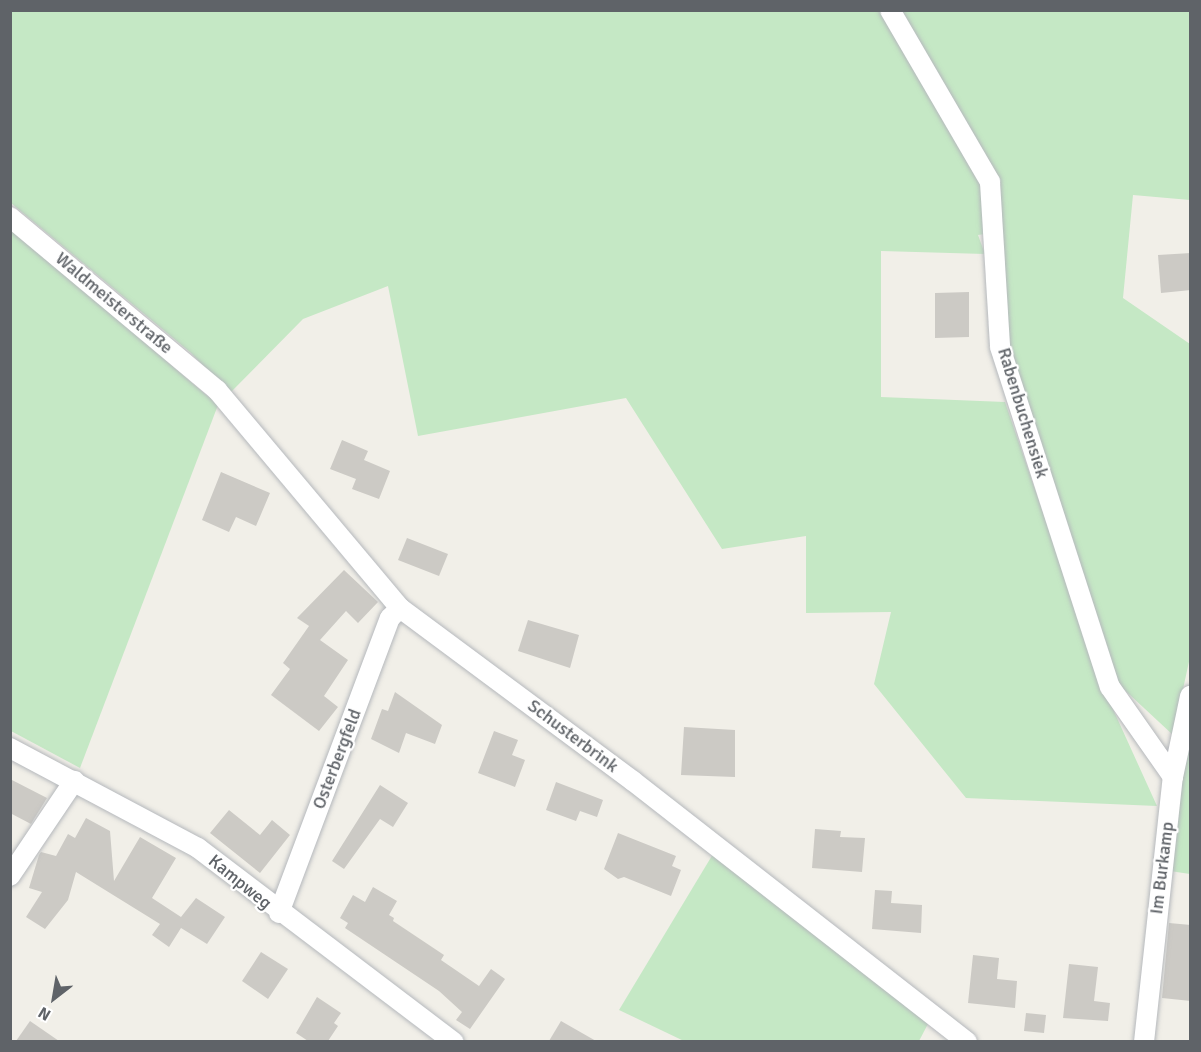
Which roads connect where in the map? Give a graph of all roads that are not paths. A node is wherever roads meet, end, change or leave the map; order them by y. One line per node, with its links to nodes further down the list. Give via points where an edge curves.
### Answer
1 (890, 10): 7 (street, Rabenbuchensiek, via 990,182 1000,347 1110,687)
2 (10, 217): 3 (street, Waldmeisterstraße)
3 (217, 390): 4 (street, Schusterbrink)
4 (400, 608): 10 (street, Osterbergfeld, via 390,618); 12 (street, Schusterbrink, via 633,781)
5 (1191, 696): 7 (street, Im Burkamp)
6 (10, 748): 8 (street, Kampweg)
7 (1173, 777): 13 (street, Im Burkamp)
8 (74, 781): 9 (street); 10 (street, Kampweg, via 198,848)
9 (10, 876)
10 (279, 913): 11 (street, Kampweg)
11 (454, 1041)
12 (967, 1041)
13 (1144, 1041)

